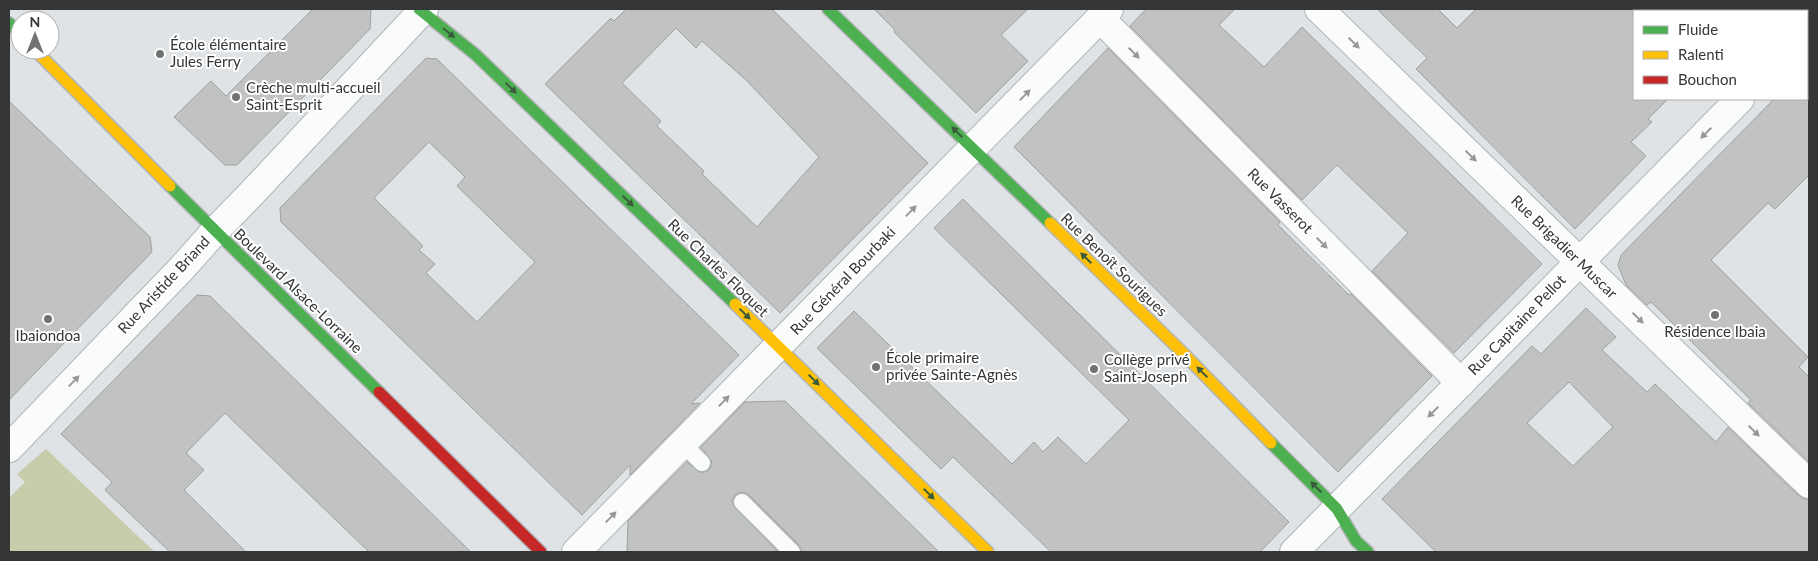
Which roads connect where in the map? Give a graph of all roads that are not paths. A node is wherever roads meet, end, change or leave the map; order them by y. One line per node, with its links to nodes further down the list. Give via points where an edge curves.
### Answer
1 (828, 9): 7 (street, Rue Benoît Sourigues, one-way to 1)
2 (1319, 9): 9 (street, Rue Brigadier Muscar, one-way to 9)
3 (422, 10): 8 (street, Rue Aristide Briand); 10 (street, Rue Charles Floquet, one-way to 10, via 476,55)
4 (1104, 14): 7 (street, Rue Général Bourbaki, one-way to 4); 11 (street, Rue Vasserot, one-way to 11)
5 (45, 60): 8 (street, Boulevard Alsace-Lorraine)
6 (1739, 100): 9 (street, Rue Capitaine Pellot, one-way to 9)
7 (973, 148): 10 (street, Rue Général Bourbaki, one-way to 7); 19 (street, Rue Benoît Sourigues, one-way to 7)
8 (214, 231): 13 (street, Rue Aristide Briand, one-way to 8); 20 (street, Boulevard Alsace-Lorraine)
9 (1579, 261): 11 (street, Rue Capitaine Pellot); 17 (street, Rue Brigadier Muscar, one-way to 17)
10 (779, 346): 14 (street, Rue Général Bourbaki, one-way to 10); 23 (street, Rue Charles Floquet, one-way to 23)
11 (1461, 383): 19 (street, Rue Capitaine Pellot, one-way to 19)
12 (9, 416): 13 (street)
13 (40, 416): 15 (street, Rue Aristide Briand)
14 (683, 444): 16 (lane); 21 (street, Rue Général Bourbaki, one-way to 14)
15 (9, 448)
16 (702, 463)
17 (1809, 484)
18 (742, 502): 22 (lane)
19 (1337, 509): 24 (street, Rue Capitaine Pellot); 25 (street, Rue Benoît Sourigues, via 1356,541)
20 (541, 552)
21 (576, 552)
22 (792, 552)
23 (988, 552)
24 (1294, 552)
25 (1368, 552)

